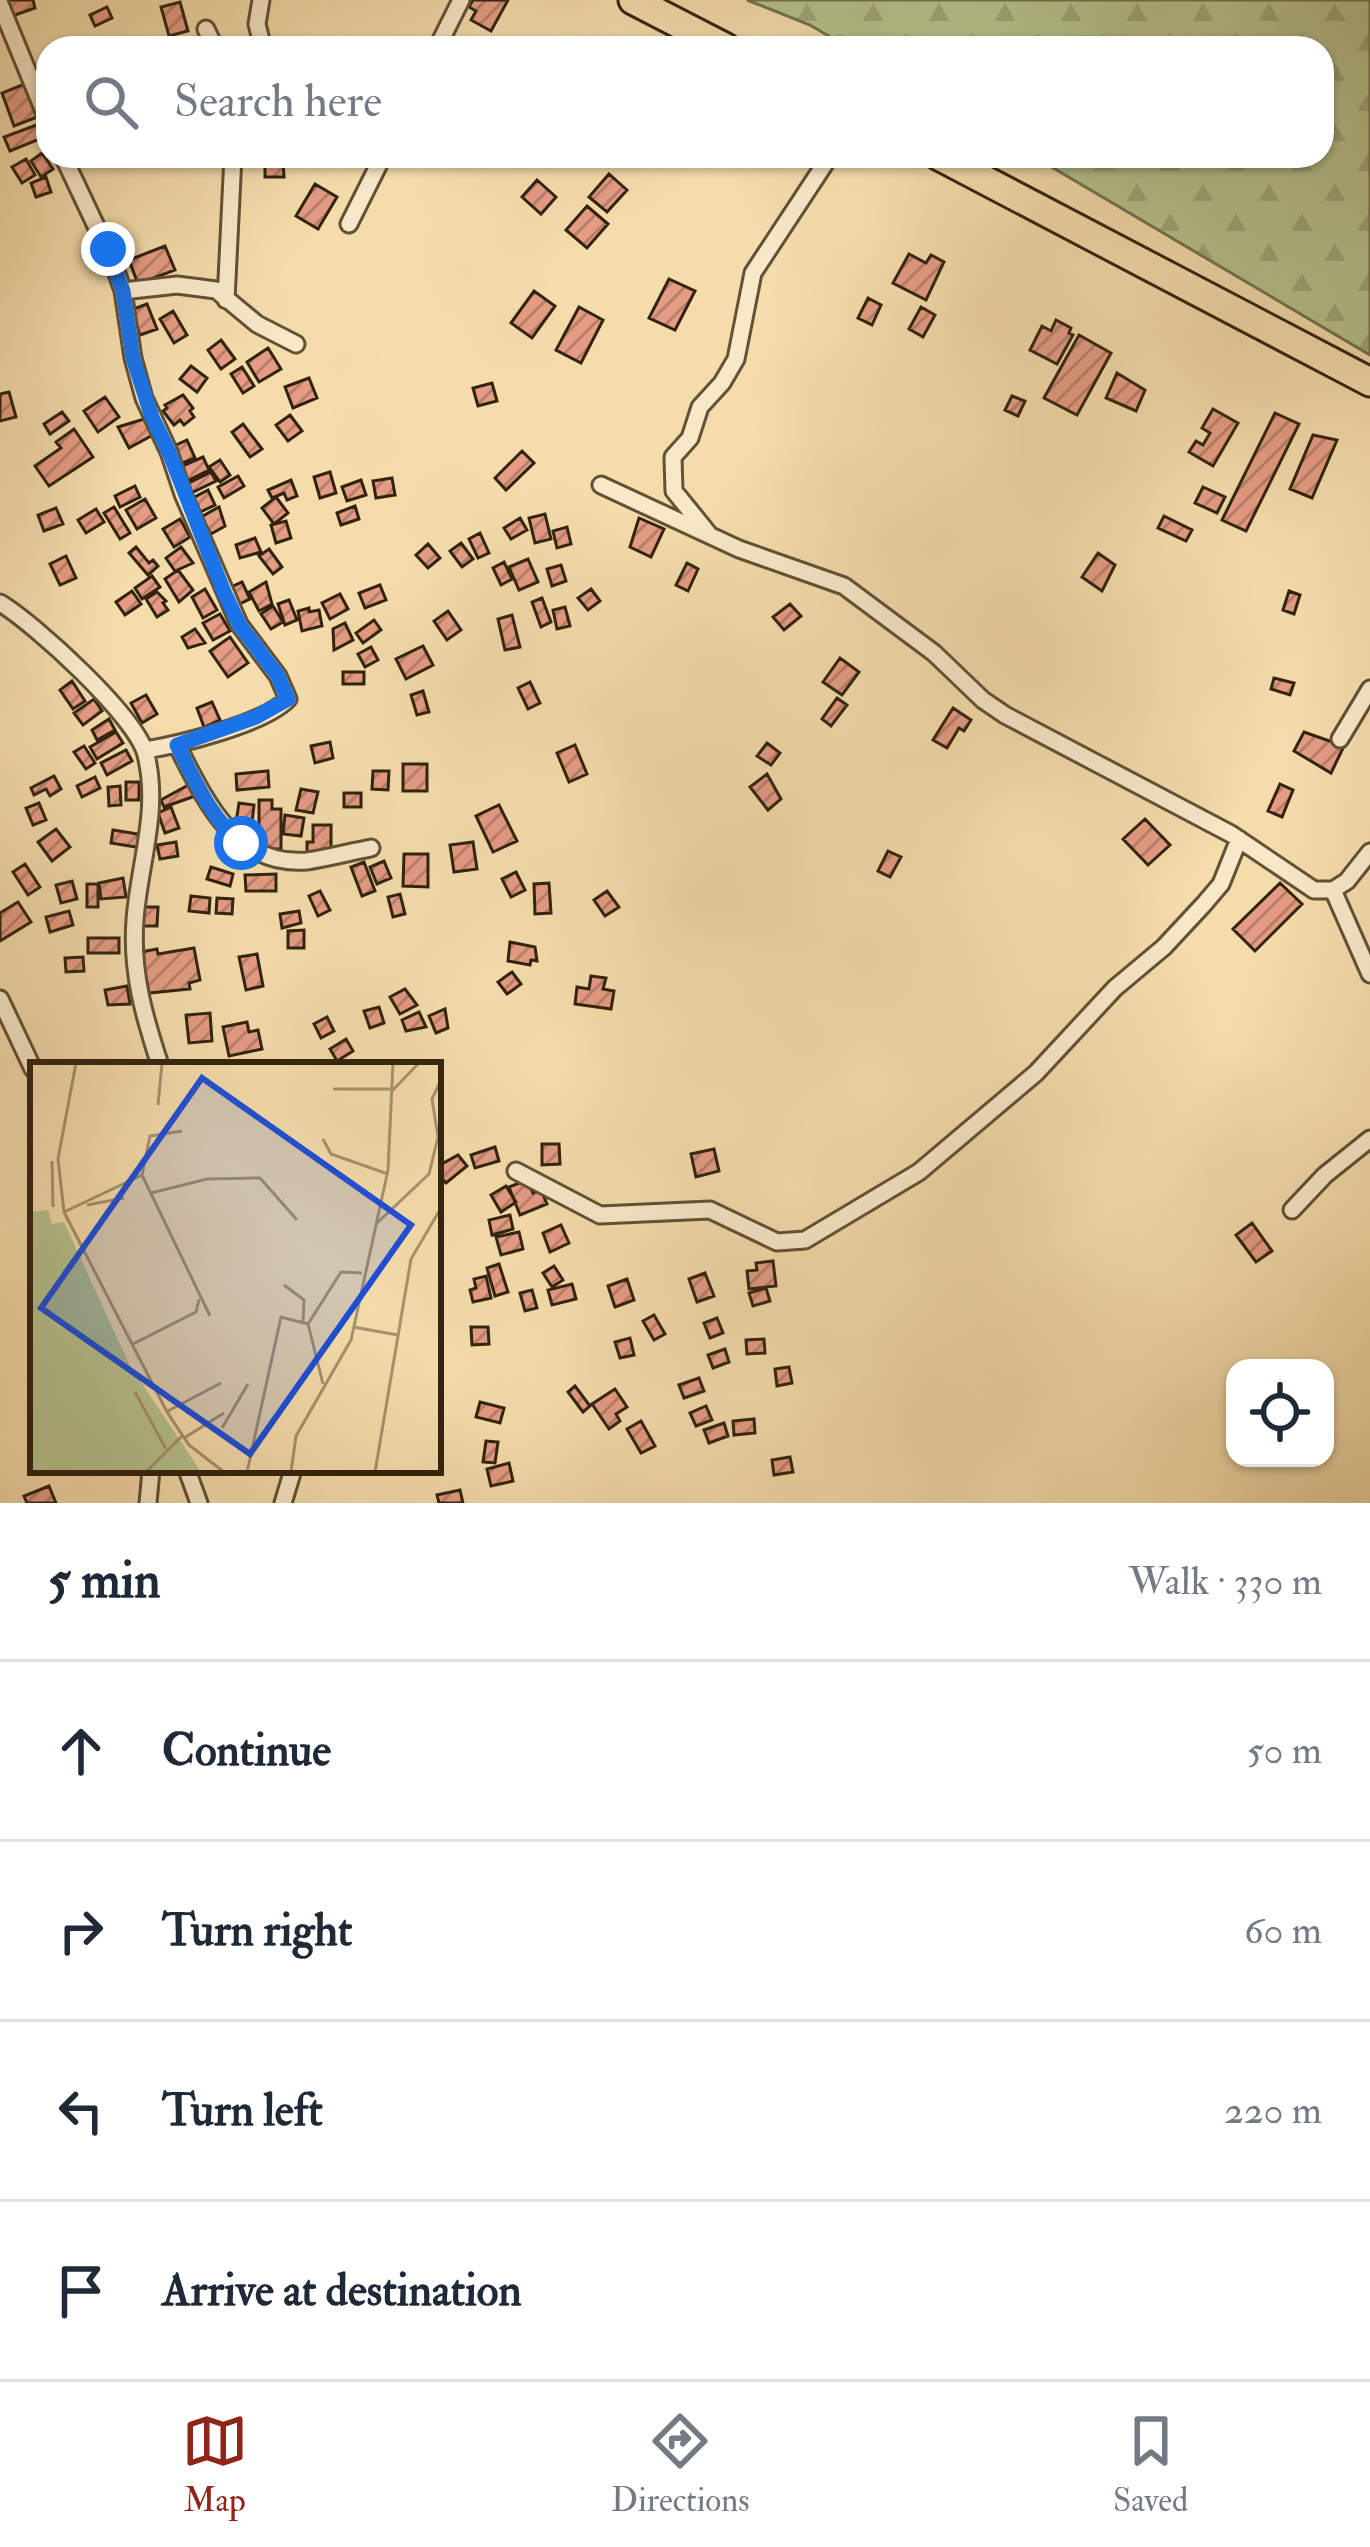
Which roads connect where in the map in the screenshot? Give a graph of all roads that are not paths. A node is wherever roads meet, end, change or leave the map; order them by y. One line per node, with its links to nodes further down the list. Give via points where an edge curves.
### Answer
1 (261, 0): 7 (street)
2 (461, 0): 8 (street)
3 (633, 0): 9 (highway)
4 (0, 4): 10 (street)
5 (206, 29): 6 (street)
6 (209, 36)
7 (260, 36)
8 (443, 36)
9 (702, 36)
10 (36, 92)
11 (69, 168): 17 (street)
12 (232, 168): 18 (street)
13 (377, 168): 16 (street)
14 (821, 168): 22 (street, via 753,273 736,359 673,457 674,491)
15 (962, 168): 20 (highway)
16 (349, 224)
17 (123, 291): 18 (street, via 177,285 216,290); 26 (street, via 152,417 239,624 288,699)
18 (226, 300): 19 (street)
19 (296, 344)
20 (1370, 382)
21 (601, 485): 22 (street)
22 (710, 535): 28 (street, via 844,586 1005,715)
23 (0, 603): 27 (street, via 72,659)
24 (1370, 689): 25 (street)
25 (1340, 739)
26 (177, 745): 27 (street); 29 (street, via 207,804 241,843 304,861)
27 (146, 750): 34 (street, via 152,818 134,957)
28 (1239, 839): 31 (street, via 1314,890); 37 (street, via 1204,904 1036,1073 919,1172 805,1240 777,1242 710,1210 600,1215)
29 (371, 848)
30 (1370, 852): 31 (street)
31 (1333, 890): 32 (street)
32 (1370, 974)
33 (0, 999): 35 (street)
34 (159, 1062)
35 (30, 1064)
36 (1370, 1139): 38 (street)
37 (516, 1171)
38 (1292, 1210)
39 (151, 1473): 42 (street)
40 (189, 1473): 43 (street)
41 (292, 1473): 44 (street)
42 (148, 1503)
43 (199, 1503)
44 (284, 1503)

